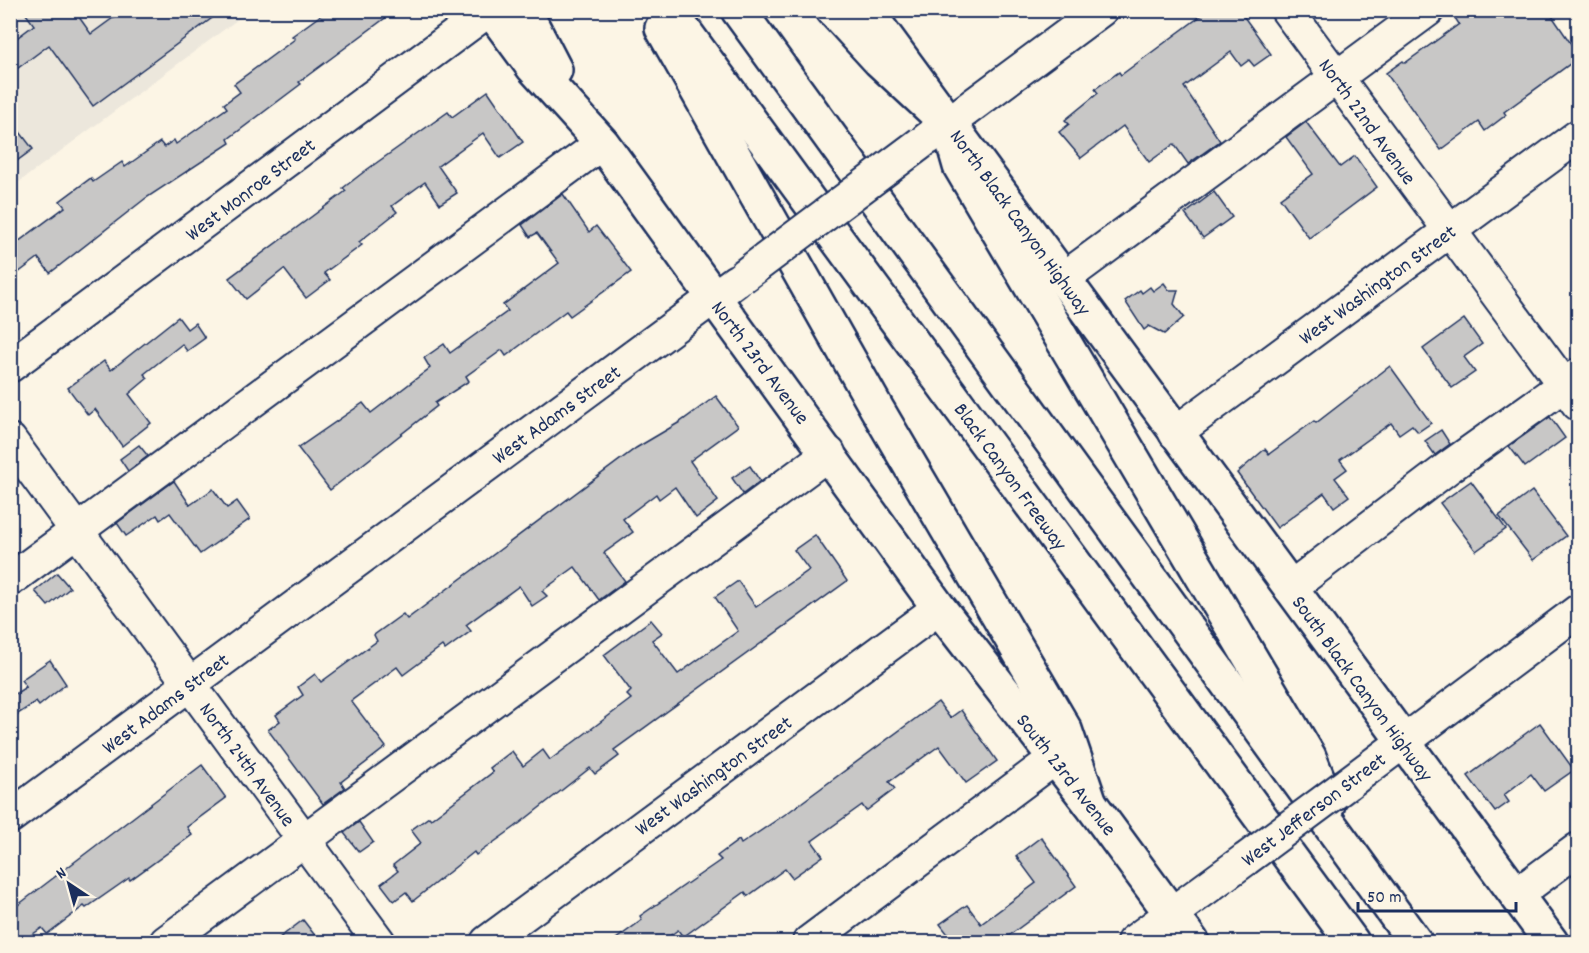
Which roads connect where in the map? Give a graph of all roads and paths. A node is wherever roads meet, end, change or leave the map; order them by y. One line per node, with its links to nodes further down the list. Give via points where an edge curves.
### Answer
1 (490, 10): 12 (main road, via 533,67); 19 (street, West Monroe Street)
2 (524, 10): 12 (main road)
3 (653, 10): 32 (main road, via 821,311 1065,730)
4 (669, 10): 45 (main road, Black Canyon Freeway)
5 (738, 10): 35 (main road)
6 (832, 10): 13 (main road)
7 (866, 10): 13 (main road, North Black Canyon Highway)
8 (1101, 10): 13 (street, West Adams Street)
9 (1287, 10): 11 (street, North 22nd Avenue)
10 (1428, 10): 11 (street)
11 (1337, 78): 16 (street, North 22nd Avenue); 17 (street)
12 (581, 118): 15 (main road, North 23rd Avenue)
13 (948, 124): 17 (main road, North Black Canyon Highway); 18 (street, West Adams Street, bridge); 35 (main road, via 960,166 1309,757)
14 (1578, 136): 16 (street, West Washington Street)
15 (602, 143): 18 (main road, North 23rd Avenue); 24 (street)
16 (1449, 231): 20 (street, North 22nd Avenue); 21 (street, West Washington Street)
17 (1063, 279): 21 (main road, North Black Canyon Highway)
18 (713, 298): 23 (main road, North 23rd Avenue); 29 (street, West Adams Street)
19 (10, 366)
20 (1574, 388): 26 (street, via 1440,474)
21 (1175, 433): 26 (main road, South Black Canyon Highway)
22 (10, 440): 24 (street, North 24th Avenue)
23 (829, 453): 27 (main road, North 23rd Avenue); 34 (street)
24 (77, 531): 25 (street); 29 (street, North 24th Avenue)
25 (10, 580)
26 (1290, 588): 30 (main road, South Black Canyon Highway)
27 (939, 608): 31 (main road, South 23rd Avenue); 41 (street, West Washington Street)
28 (1578, 610): 30 (street, West Jefferson Street)
29 (190, 684): 33 (street, West Adams Street); 34 (street, North 24th Avenue)
30 (1403, 742): 37 (main road, South Black Canyon Highway); 38 (street, West Jefferson Street, bridge)
31 (1054, 759): 32 (main road, South 23rd Avenue); 42 (street)
32 (1090, 803): 38 (main road, South 23rd Avenue)
33 (10, 817)
34 (305, 841): 39 (street); 40 (street, North 24th Avenue)
35 (1343, 844): 46 (main road)
36 (1578, 849): 37 (street)
37 (1516, 895): 47 (main road, South Black Canyon Highway)
38 (1171, 914): 43 (street, West Jefferson Street); 44 (main road, South 23rd Avenue)
39 (166, 942)
40 (379, 942)
41 (487, 942)
42 (809, 942)
43 (1133, 942)
44 (1192, 942)
45 (1352, 942)
46 (1415, 942)
47 (1551, 942)

